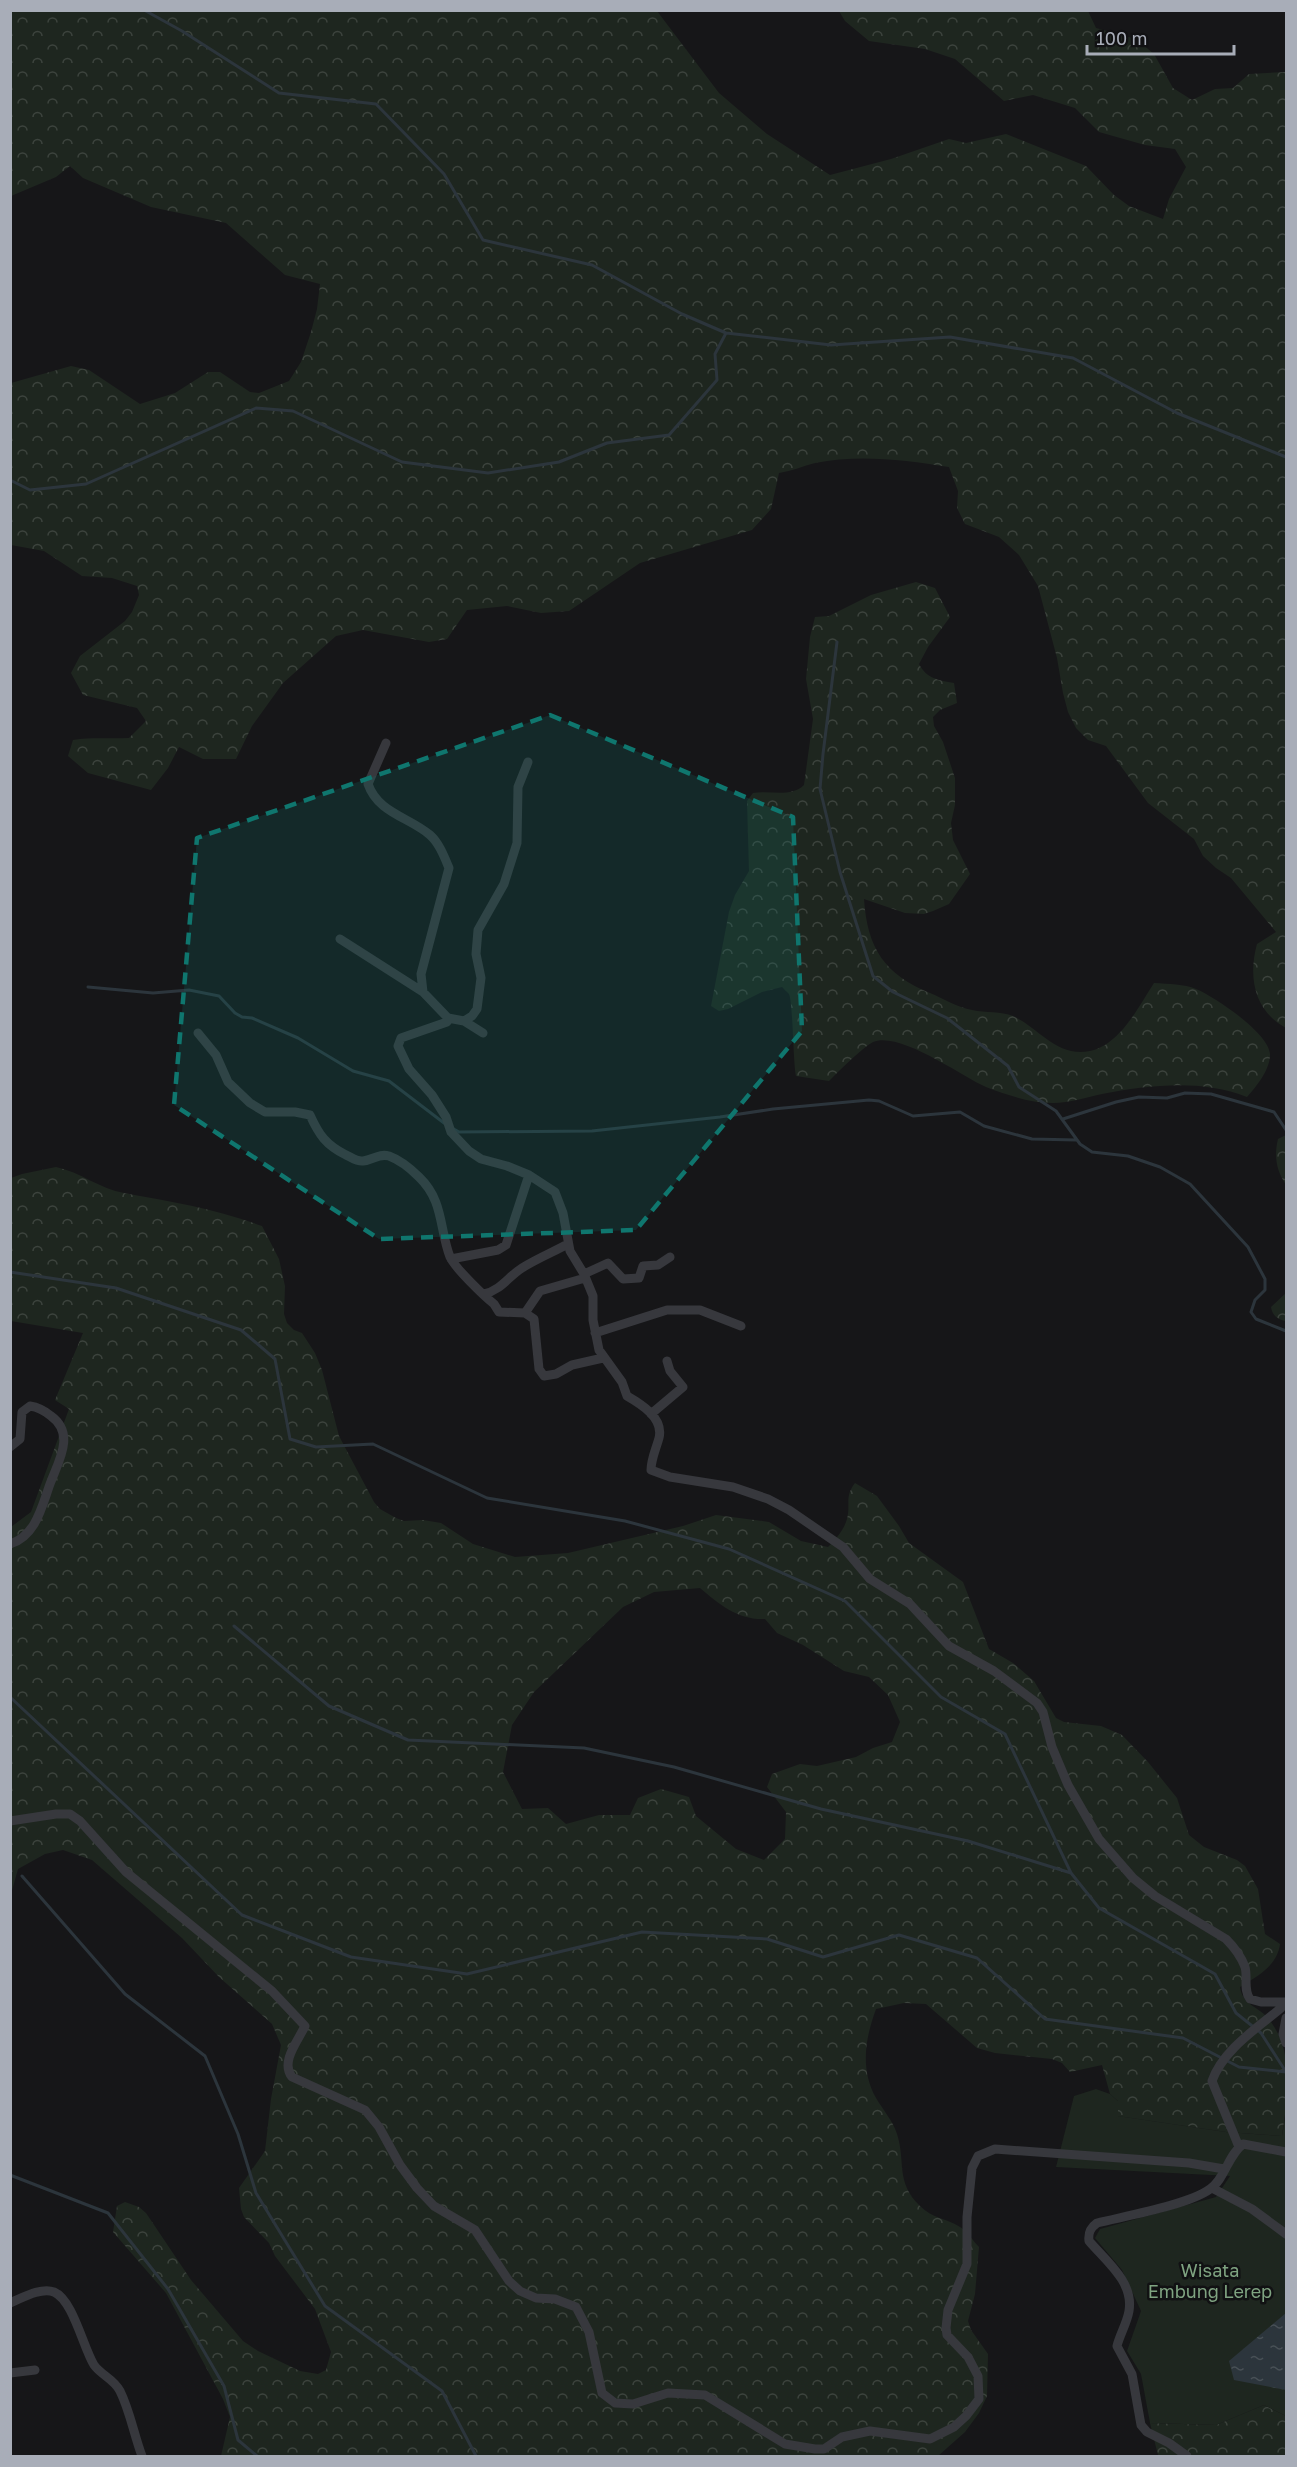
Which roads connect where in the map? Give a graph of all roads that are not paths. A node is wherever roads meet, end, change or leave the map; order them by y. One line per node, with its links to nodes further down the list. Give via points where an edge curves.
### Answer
1 (386, 743): 4 (street, via 368,784 371,794 383,807 430,836 449,868 421,974)
2 (528, 762): 6 (street, via 518,787 517,843 504,884 477,936 481,978 477,1009)
3 (340, 939): 4 (street)
4 (423, 992): 5 (street)
5 (448, 1018): 6 (street); 9 (street, via 443,1024 401,1038 398,1046 409,1069 426,1087 451,1132 469,1151)
6 (464, 1021): 8 (street)
7 (198, 1033): 12 (street, via 216,1054 228,1082 265,1113 310,1115 329,1146 357,1161 390,1156 421,1178 438,1203)
8 (483, 1033)
9 (529, 1175): 10 (street, via 555,1192); 12 (street, via 506,1245)
10 (568, 1244): 13 (street); 14 (street, via 520,1269 494,1292)
11 (670, 1257): 13 (street, via 658,1265 643,1266 639,1278 623,1279 608,1263)
12 (451, 1259): 14 (street)
13 (584, 1276): 15 (street, via 540,1291); 17 (street, via 593,1296)
14 (484, 1293): 15 (street, via 499,1312)
15 (525, 1313): 18 (street, via 534,1319 538,1368 544,1376)
16 (741, 1326): 17 (street, via 700,1310 667,1310)
17 (595, 1333): 18 (street)
18 (603, 1358): 20 (street, via 622,1382 627,1396)
19 (667, 1361): 20 (street, via 683,1387)
20 (651, 1414): 24 (street, via 660,1432 651,1470 733,1487 789,1510 843,1547 870,1579 910,1604 949,1646 994,1671 1037,1703 1068,1785 1100,1839 1133,1878 1155,1896 1234,1947 1245,1968 1250,2000)
21 (10, 1447): 22 (street, via 20,1439 22,1412 30,1406 57,1420 64,1436 60,1461 43,1506 29,1531)
22 (10, 1544)
23 (10, 1821): 29 (street, via 70,1814 126,1872 272,1991 305,2026 287,2071 292,2077 365,2110 417,2188 434,2206 475,2230 520,2292 576,2307 589,2332 602,2393 615,2403 633,2404 668,2393 705,2396 785,2444 815,2449 870,2431 930,2439 954,2427 979,2399 978,2376 968,2357 947,2336 946,2328 948,2310 967,2264 971,2177 978,2156 995,2149)
24 (1285, 2002): 27 (street, via 1227,2056 1212,2081)
25 (1287, 2018): 26 (street, via 1283,2034)
26 (1287, 2043)
27 (1239, 2146): 28 (street, via 1248,2143); 29 (street)
28 (1287, 2152)
29 (1224, 2169): 30 (street)
30 (1212, 2188): 31 (street, via 1252,2209); 36 (street, via 1194,2197 1097,2223 1088,2234 1089,2241 1125,2282 1130,2299 1129,2314 1117,2346 1132,2374 1141,2425)
31 (1287, 2234)
32 (10, 2303): 35 (street, via 48,2291 65,2301 95,2366 121,2393)
33 (35, 2370): 34 (street)
34 (10, 2373)
35 (142, 2457)
36 (1187, 2457)

